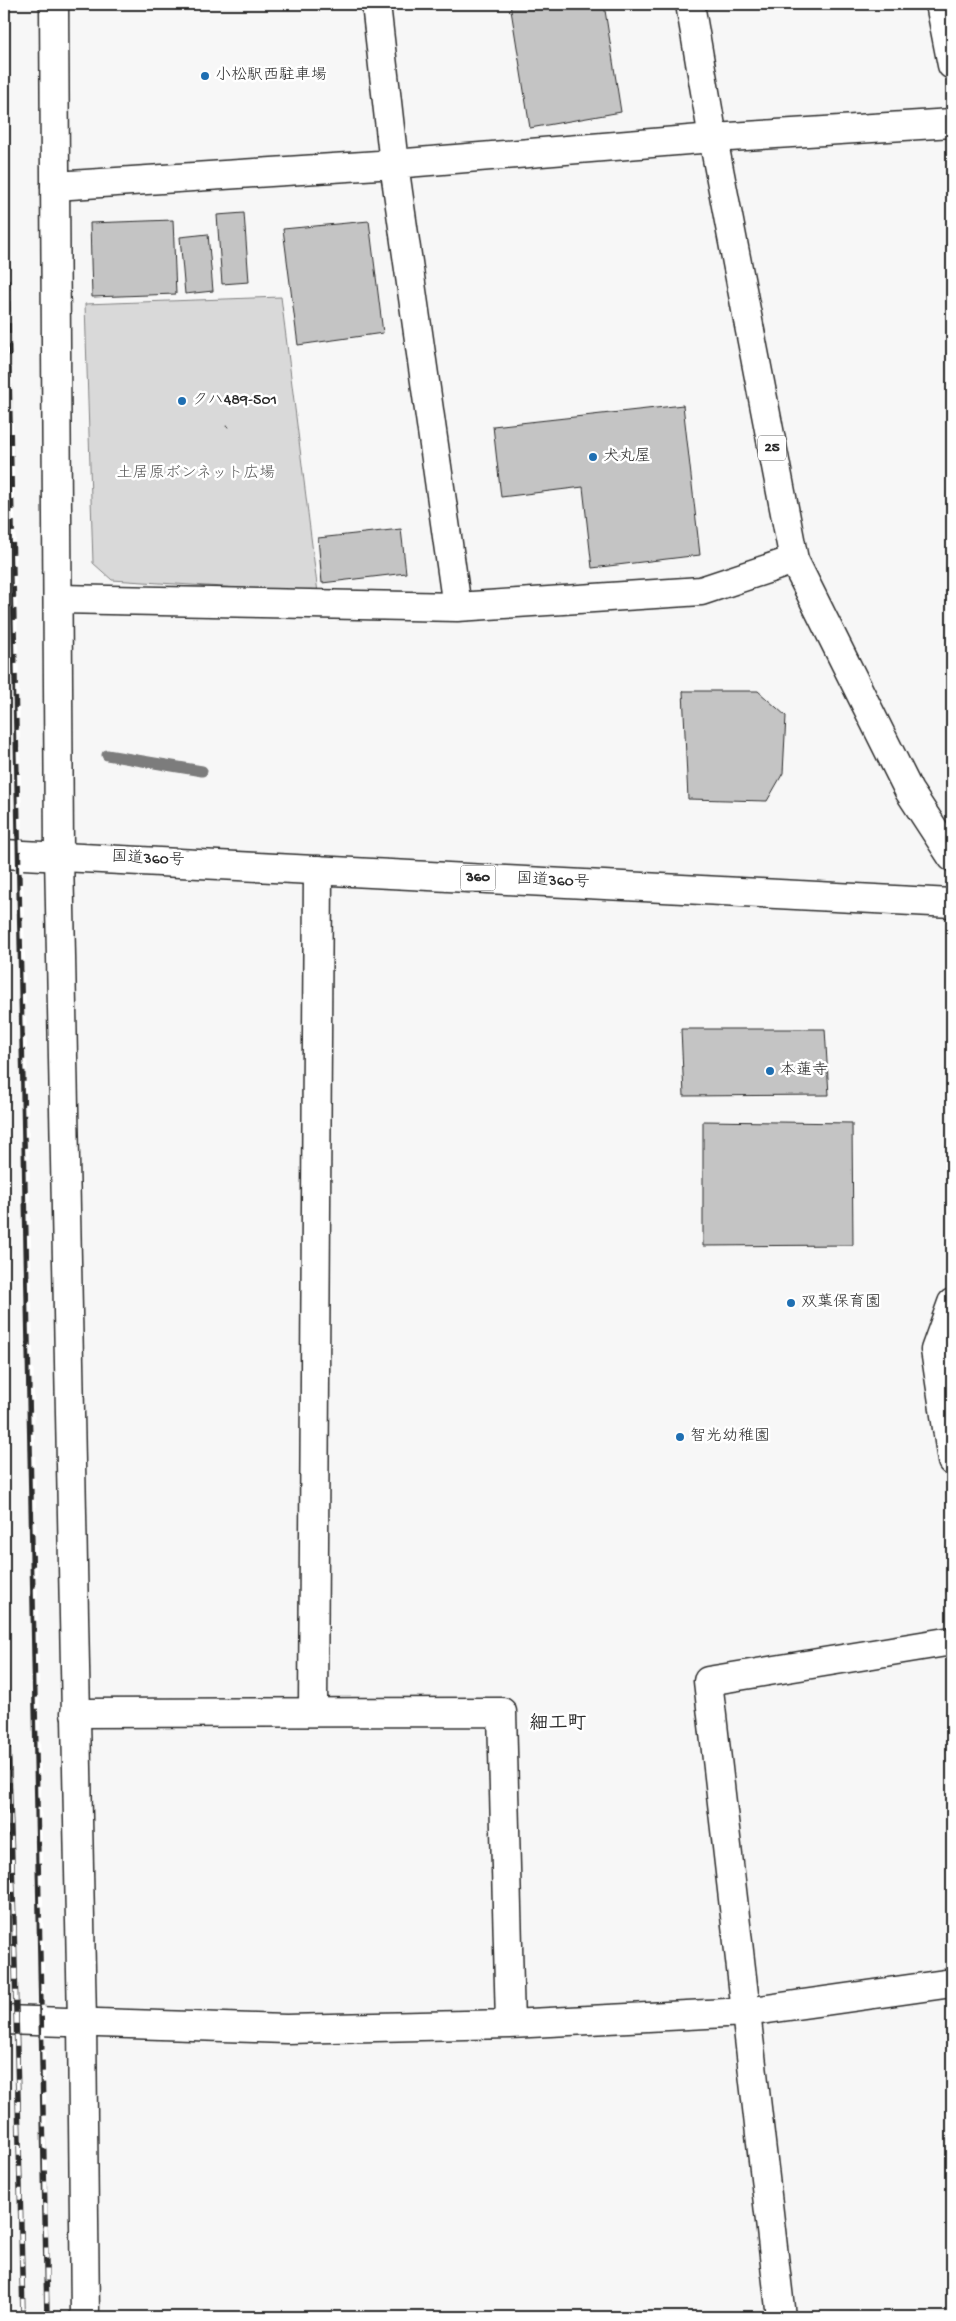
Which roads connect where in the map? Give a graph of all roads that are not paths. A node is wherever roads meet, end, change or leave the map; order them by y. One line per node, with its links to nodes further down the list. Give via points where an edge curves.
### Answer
1 (54, 4): 9 (main road)
2 (376, 4): 8 (main road)
3 (690, 4): 7 (main road, 25)
4 (940, 4): 5 (main road)
5 (952, 66)
6 (952, 124): 7 (main road)
7 (713, 138): 8 (main road); 10 (main road, 25)
8 (394, 164): 9 (main road); 12 (main road)
9 (55, 186): 11 (main road)
10 (794, 560): 12 (main road, via 701,591); 15 (main road, 25, via 909,791)
11 (58, 599): 12 (main road); 14 (main road)
12 (457, 607)
13 (4, 854): 14 (main road, 国道360号 / 360)
14 (59, 856): 16 (main road, 国道360号 / 360); 22 (main road)
15 (952, 857)
16 (318, 870): 17 (main road, 国道360号 / 360); 21 (main road)
17 (952, 903)
18 (952, 1303): 19 (main road, via 934,1350)
19 (952, 1461)
20 (952, 1641): 24 (main road, via 708,1681)
21 (313, 1711): 22 (main road); 27 (main road, via 502,1712)
22 (76, 1713): 26 (main road)
23 (952, 1983): 24 (main road)
24 (746, 2012): 27 (main road); 29 (main road)
25 (4, 2020): 26 (main road)
26 (82, 2022): 27 (main road, via 286,2029); 28 (main road)
27 (510, 2024)
28 (84, 2317)
29 (780, 2317)

